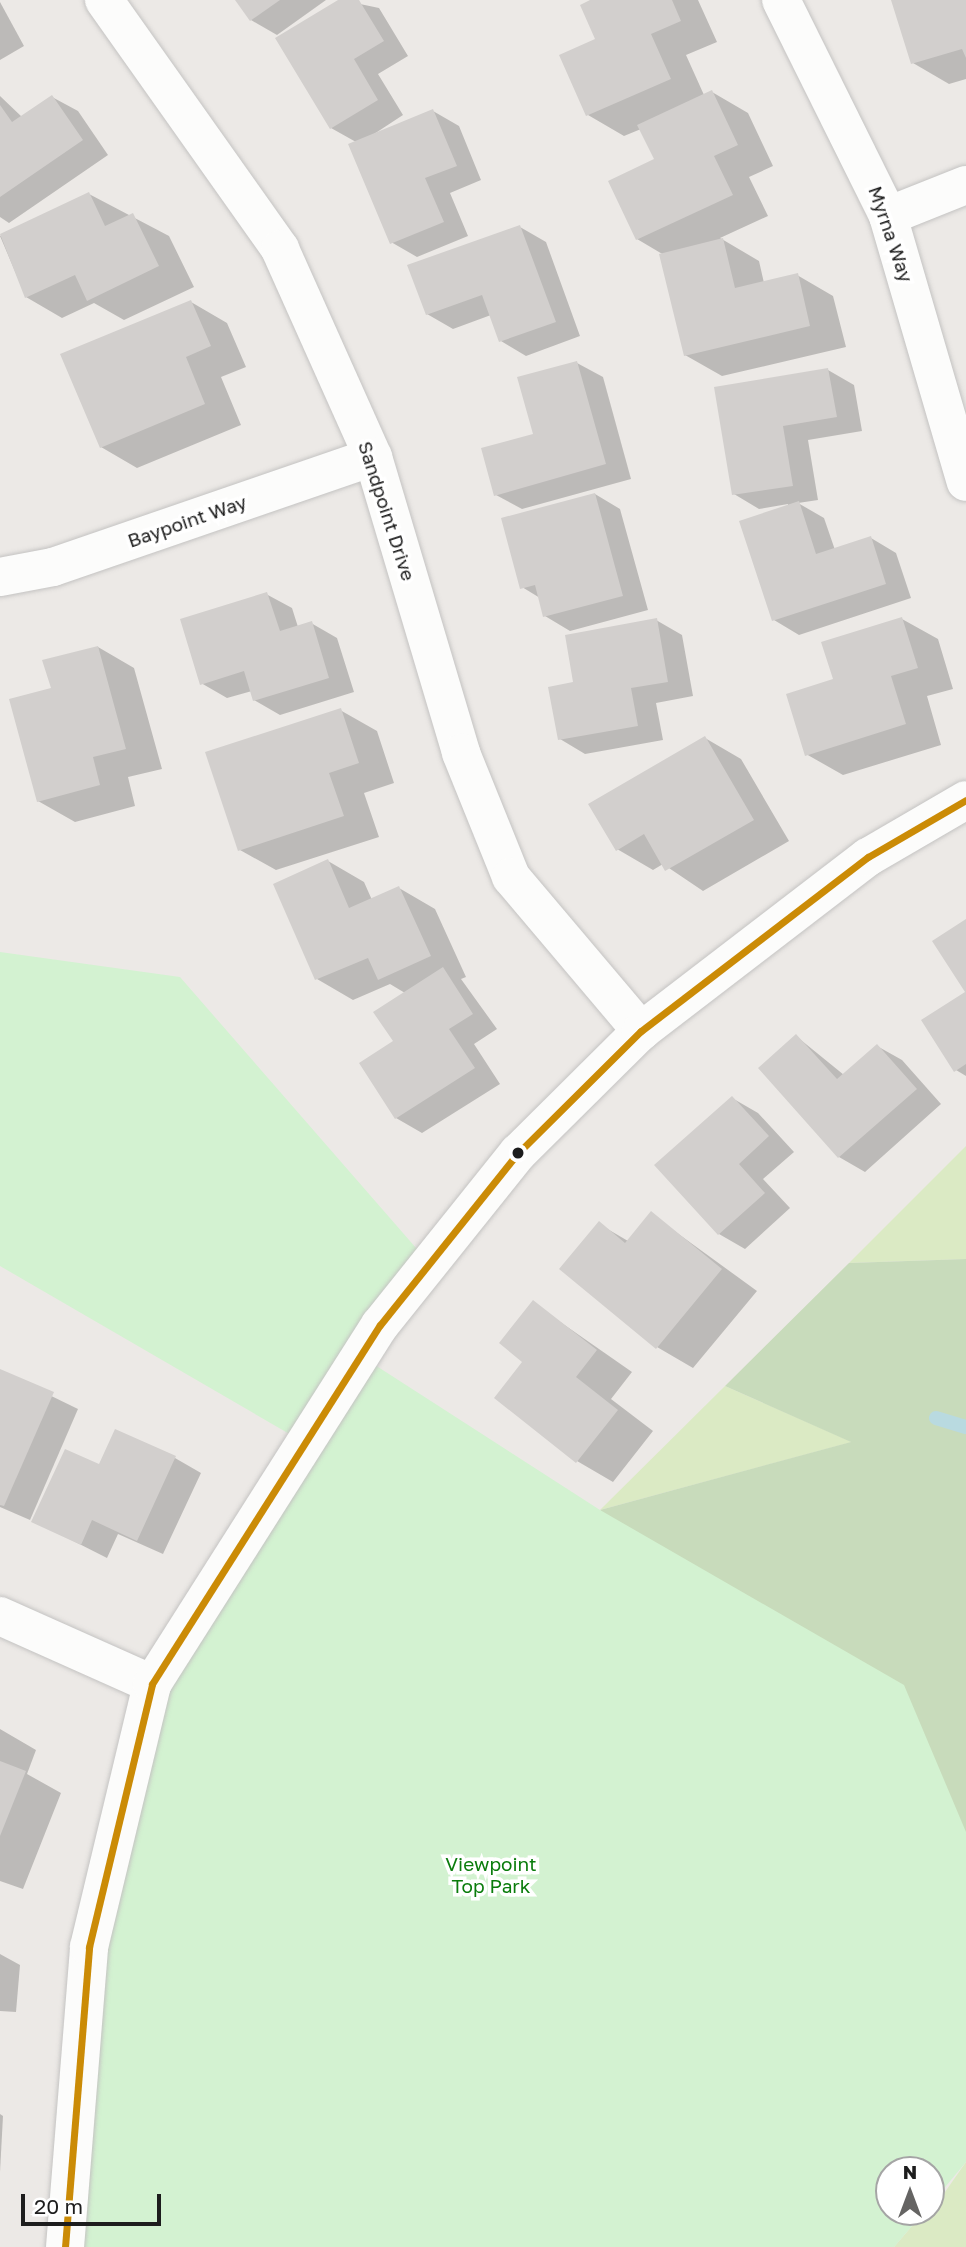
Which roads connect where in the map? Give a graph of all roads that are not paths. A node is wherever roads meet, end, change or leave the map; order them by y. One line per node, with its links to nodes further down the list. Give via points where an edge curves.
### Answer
1 (104, 0): 5 (street, Sandpoint Drive, via 280,249)
2 (781, 0): 4 (street, Myrna Way)
3 (966, 185): 4 (street)
4 (888, 216): 6 (street, Myrna Way)
5 (373, 457): 7 (street, Baypoint Way, via 53,568); 9 (street, Sandpoint Drive, via 461,753 511,877)
6 (966, 482)
7 (0, 577)
8 (966, 800): 9 (street, via 868,857)
9 (641, 1031): 11 (street, via 519,1153 380,1325)
10 (0, 1616): 11 (street)
11 (152, 1684): 12 (street, via 89,1947)
12 (65, 2247)

